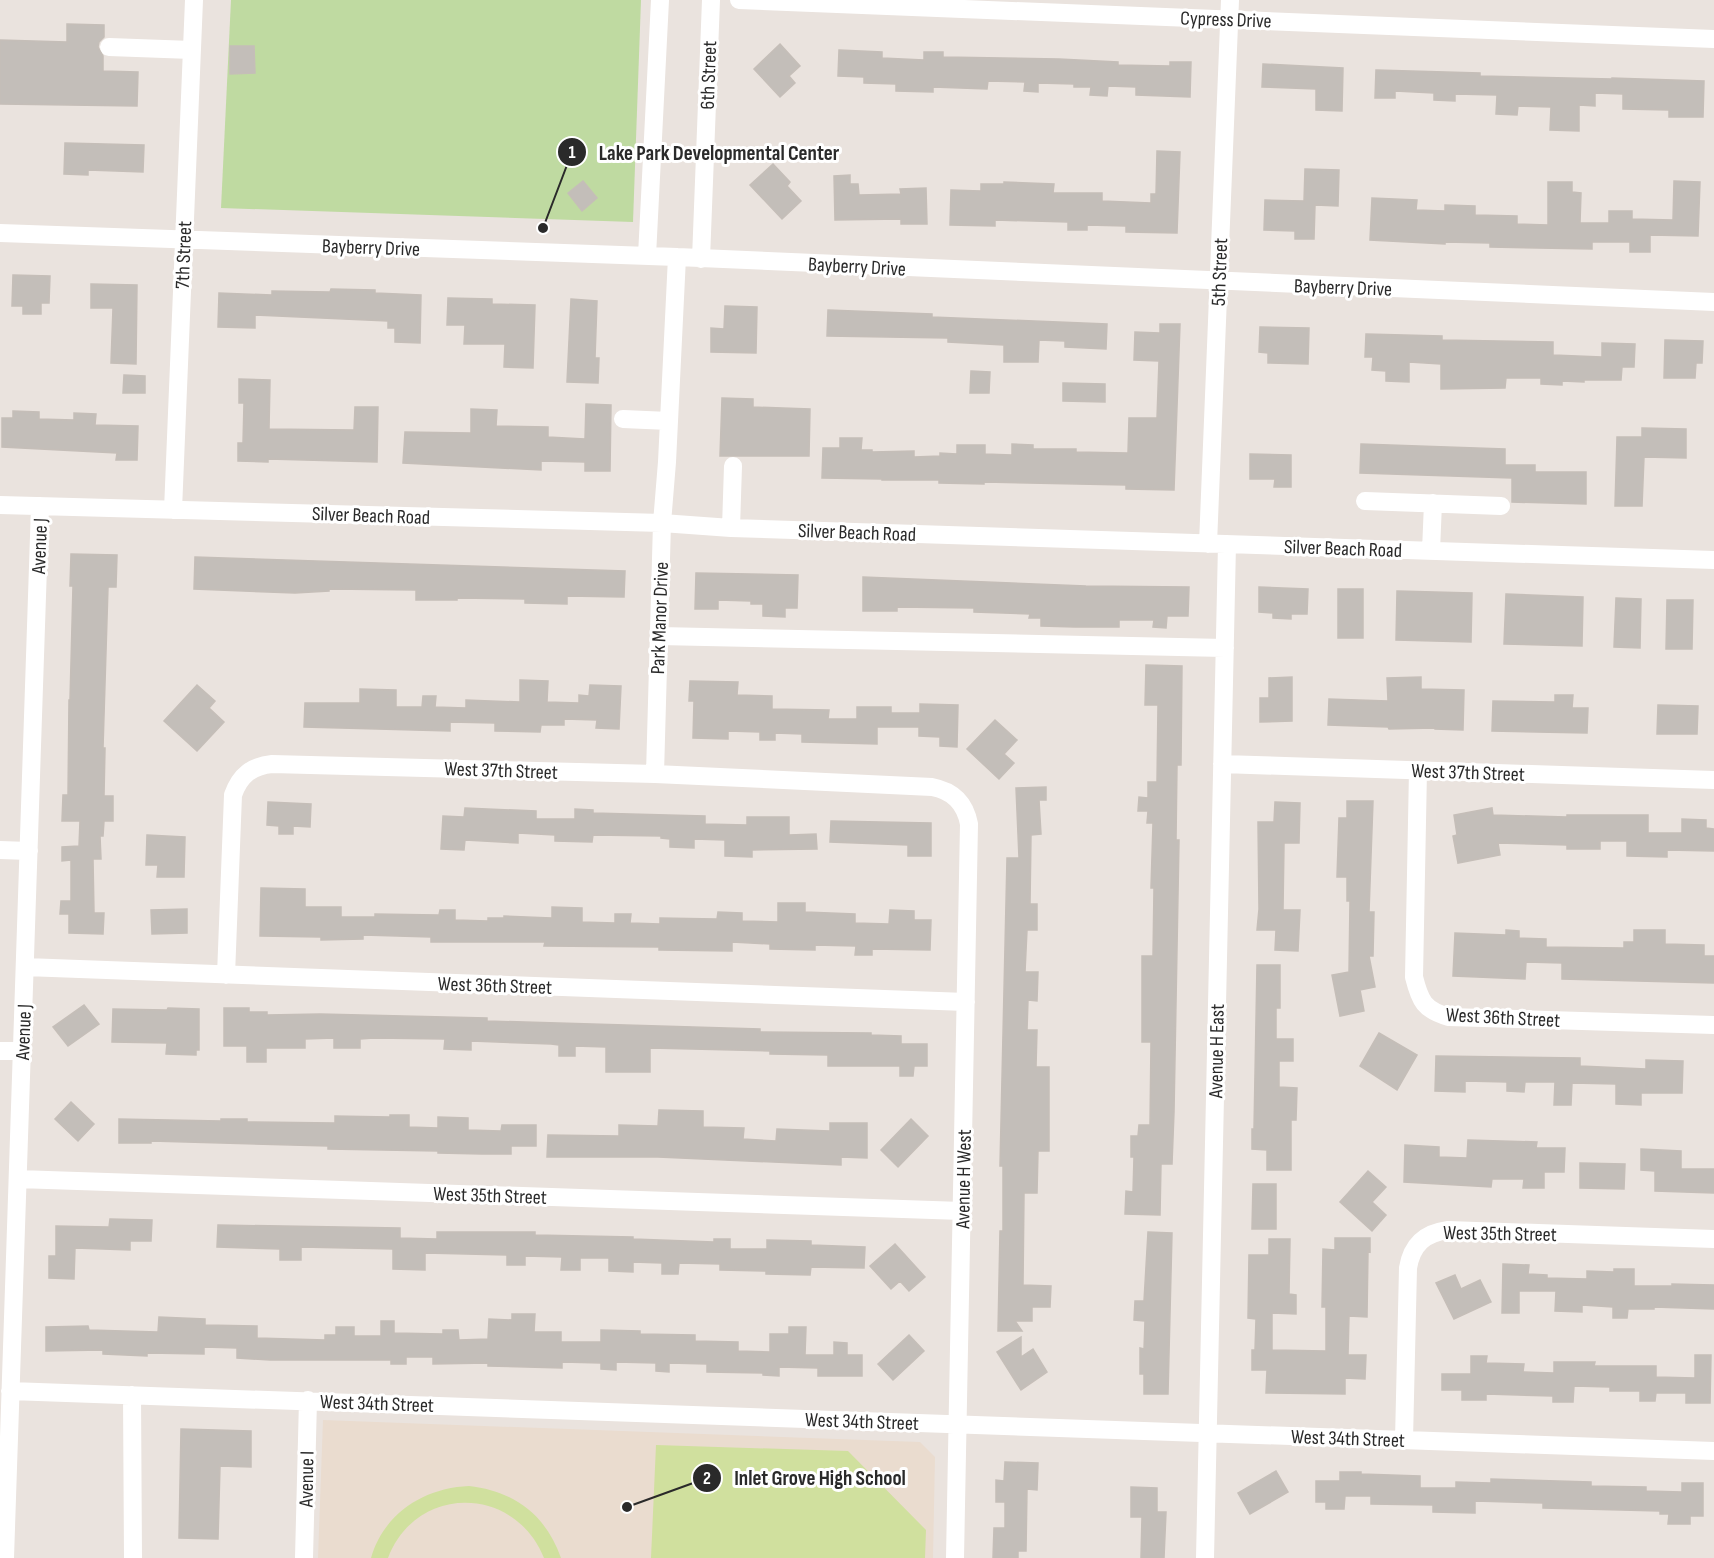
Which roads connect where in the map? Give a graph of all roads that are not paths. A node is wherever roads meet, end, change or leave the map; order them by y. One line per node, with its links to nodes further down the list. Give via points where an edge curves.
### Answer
1 (194, 0): 9 (street, 7th Street)
2 (660, 0): 12 (street)
3 (711, 0): 14 (street, 6th Street)
4 (739, 0): 6 (street, Cypress Drive)
5 (1230, 0): 6 (street, 5th Street)
6 (1229, 19): 7 (street, Cypress Drive); 15 (street, 5th Street)
7 (1714, 39)
8 (109, 47): 9 (street)
9 (192, 50): 11 (street, 7th Street)
10 (0, 233): 11 (street, Bayberry Drive)
11 (184, 241): 12 (street, Bayberry Drive); 25 (street, 7th Street)
12 (647, 256): 13 (street, Bayberry Drive)
13 (677, 257): 14 (street, Bayberry Drive); 18 (street)
14 (701, 259): 15 (street, Bayberry Drive)
15 (1219, 282): 16 (street, Bayberry Drive); 28 (street, 5th Street)
16 (1714, 302)
17 (623, 419): 18 (street)
18 (669, 421): 26 (street, Park Manor Drive)
19 (733, 466): 27 (street)
20 (1365, 501): 21 (street)
21 (1433, 503): 24 (street); 30 (street)
22 (0, 505): 23 (street, Silver Beach Road)
23 (40, 506): 25 (street, Silver Beach Road); 40 (street, Avenue J)
24 (1501, 506)
25 (173, 510): 26 (street, Silver Beach Road)
26 (662, 523): 27 (street, Silver Beach Road); 32 (street, Park Manor Drive)
27 (730, 528): 28 (street, Silver Beach Road)
28 (1208, 544): 29 (street, Silver Beach Road)
29 (1227, 544): 30 (street, Silver Beach Road); 33 (street, Avenue H East)
30 (1431, 551): 31 (street, Silver Beach Road)
31 (1714, 561)
32 (659, 636): 33 (street); 36 (street, Park Manor Drive)
33 (1225, 648): 34 (street, Avenue H East)
34 (1222, 764): 35 (street, West 37th Street); 55 (street, Avenue H East)
35 (1418, 770): 37 (street, West 37th Street); 44 (street, West 36th Street, via 1414,977 1426,1007 1449,1017)
36 (655, 774): 38 (street, West 37th Street, via 932,787); 42 (street, West 37th Street, via 260,765 245,774 232,795)
37 (1714, 780)
38 (960, 801): 43 (street, Avenue H West, via 969,824)
39 (0, 850): 40 (street)
40 (29, 851): 41 (street, Avenue J)
41 (25, 967): 42 (street, West 36th Street); 46 (street, Avenue J)
42 (226, 975): 43 (street, West 36th Street)
43 (966, 1002): 48 (street, Avenue H West)
44 (1714, 1025)
45 (0, 1051): 46 (street)
46 (22, 1051): 47 (street, Avenue J)
47 (18, 1179): 48 (street, West 35th Street); 50 (street, Avenue J)
48 (962, 1211): 54 (street, Avenue H West)
49 (1714, 1239): 56 (street, West 35th Street, via 1448,1230 1425,1236 1410,1256 1408,1268)
50 (8, 1257): 51 (street, Avenue J)
51 (7, 1385): 52 (street, West 34th Street); 58 (street, Avenue J)
52 (132, 1395): 53 (street, West 34th Street); 60 (street)
53 (308, 1400): 54 (street, West 34th Street); 61 (street, Avenue I)
54 (958, 1425): 55 (street, West 34th Street); 62 (street, Avenue H West)
55 (1208, 1433): 56 (street, West 34th Street); 63 (street, Avenue H East)
56 (1404, 1440): 57 (street, West 34th Street)
57 (1714, 1451)
58 (3, 1512): 59 (street, Avenue J)
59 (5, 1558)
60 (133, 1558)
61 (304, 1558)
62 (955, 1558)
63 (1205, 1558)

